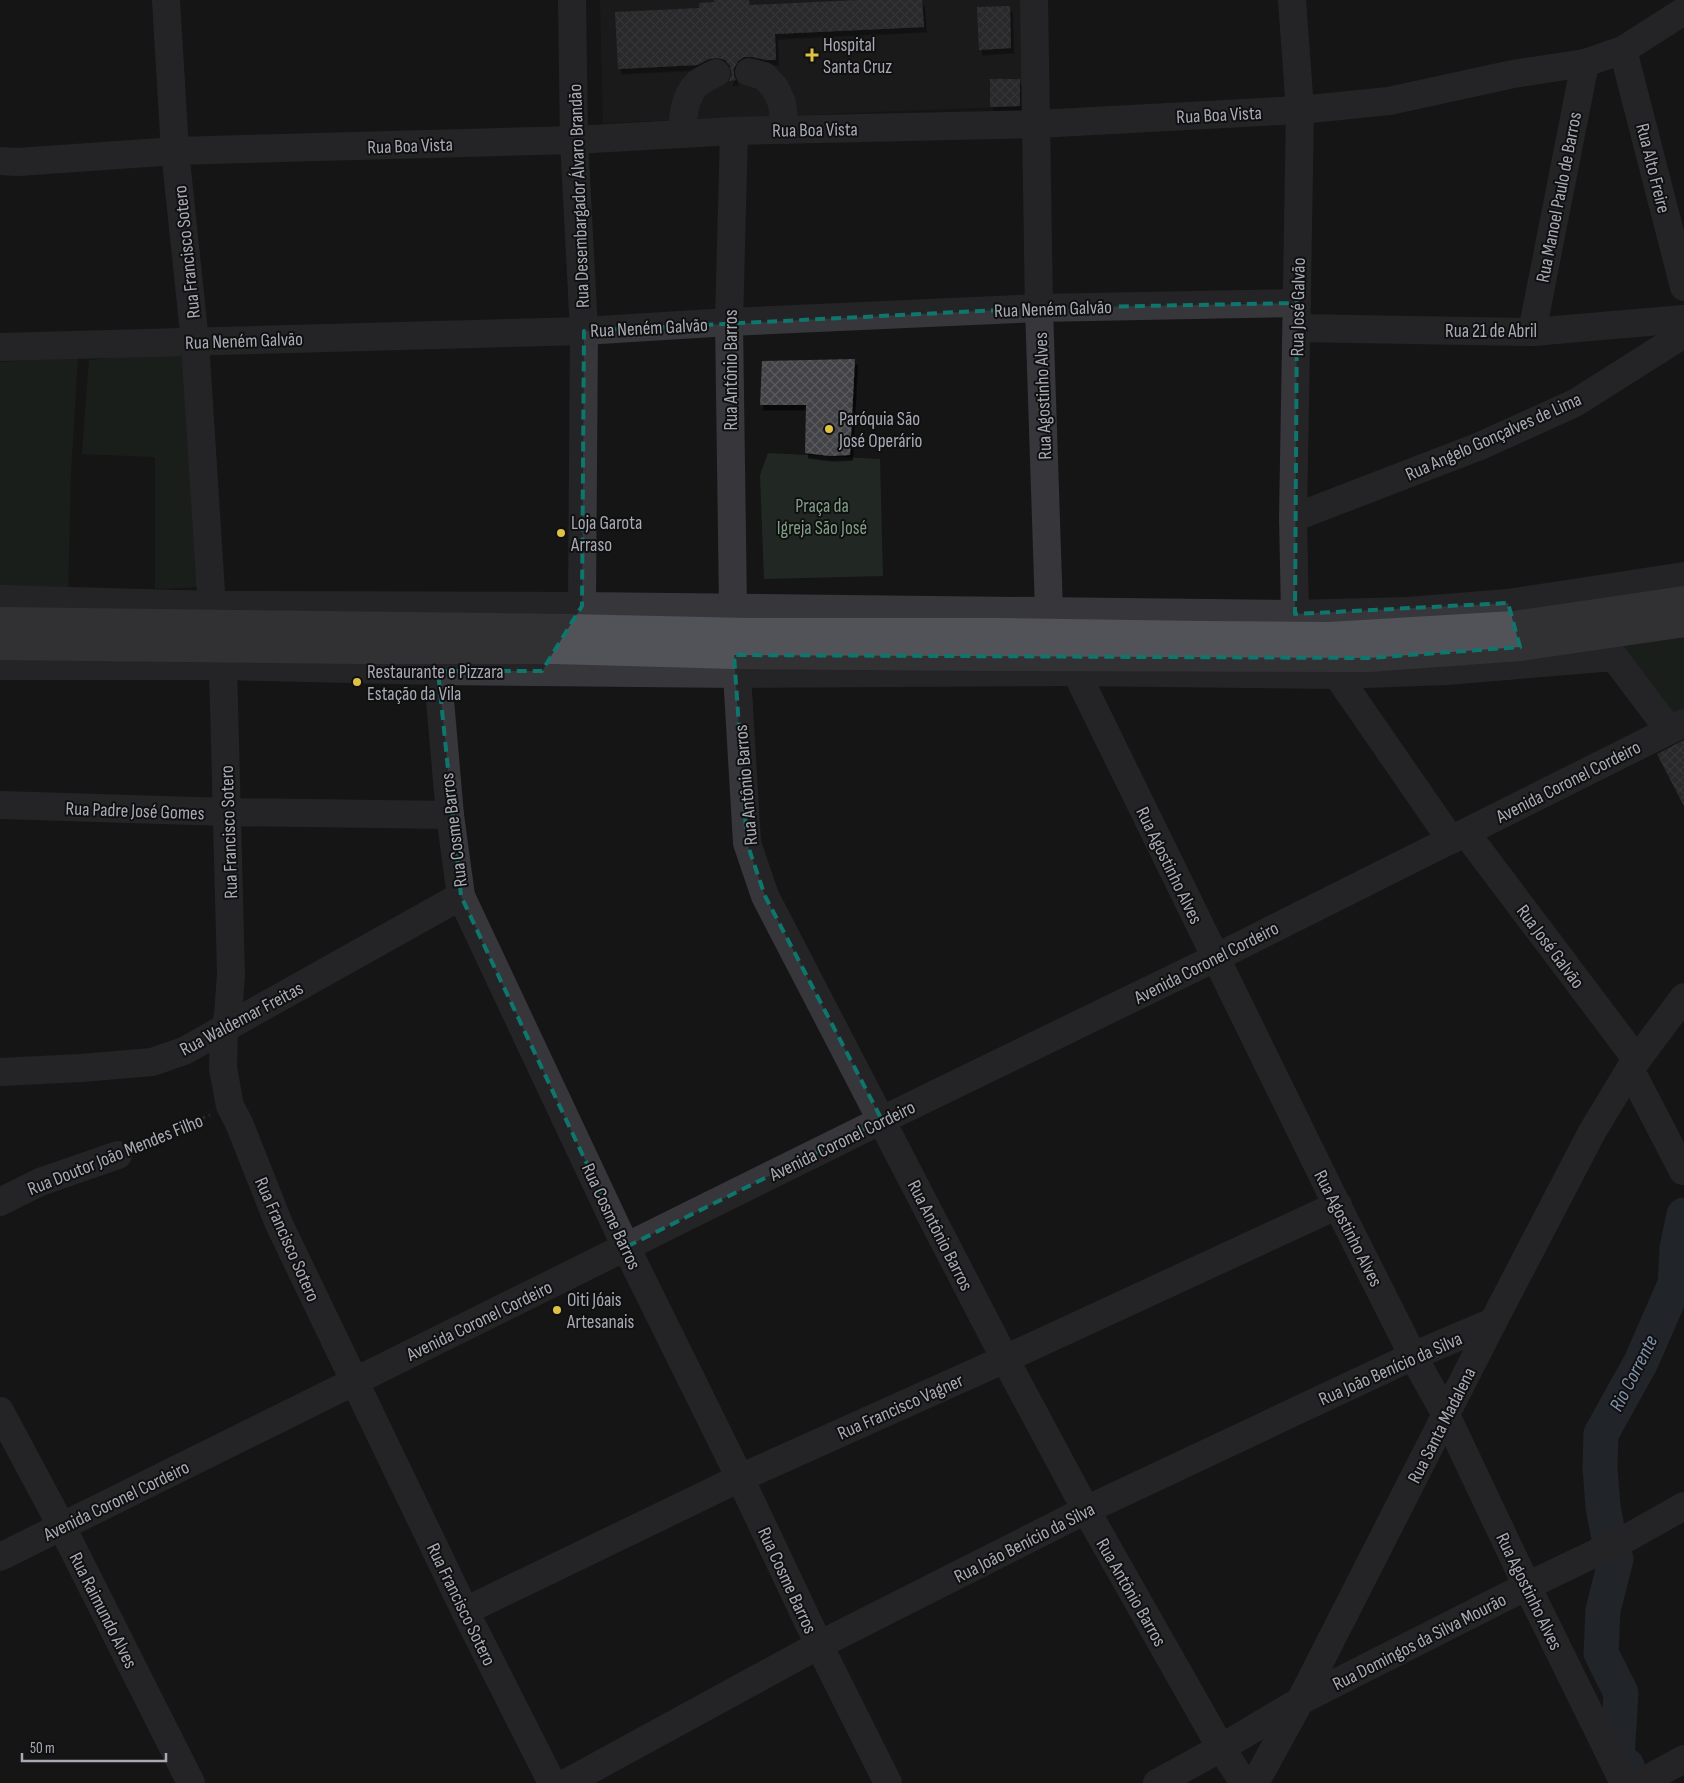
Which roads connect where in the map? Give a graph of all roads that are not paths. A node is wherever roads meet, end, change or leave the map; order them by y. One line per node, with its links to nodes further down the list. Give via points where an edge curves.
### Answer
1 (166, 0): 16 (street, Rua Francisco Sotero)
2 (572, 0): 15 (street, Rua Desembargador Álvaro Brandão)
3 (1034, 0): 11 (street, Rua Agostinho Alves)
4 (1292, 0): 10 (street, Rua José Galvão)
5 (1684, 11): 6 (street, Rua Boa Vista)
6 (1623, 50): 7 (street, Rua Boa Vista); 18 (street, Rua Alto Freire)
7 (1585, 63): 10 (street, Rua Boa Vista, via 1514,74 1388,101); 24 (street, Rua Manoel Paulo de Barros)
8 (749, 72): 12 (street, via 764,76 775,88 782,103)
9 (716, 73): 14 (street, via 698,82 689,96 683,112)
10 (1300, 110): 11 (street, Rua Boa Vista); 20 (street, Rua José Galvão)
11 (1037, 124): 12 (street, Rua Boa Vista); 19 (street, Rua Agostinho Alves)
12 (785, 130): 13 (street, Rua Boa Vista)
13 (734, 132): 14 (street, Rua Boa Vista); 22 (street, Rua Antônio Barros)
14 (682, 134): 15 (street, Rua Boa Vista)
15 (574, 140): 16 (street, Rua Boa Vista); 23 (street, Rua Desembargador Álvaro Brandão)
16 (175, 152): 17 (street, Rua Boa Vista); 26 (street, Rua Francisco Sotero)
17 (0, 161)
18 (1684, 287)
19 (1039, 308): 20 (street, Rua Neném Galvão); 22 (street, Rua Neném Galvão); 33 (street, Rua Agostinho Alves)
20 (1297, 316): 24 (street, Rua 21 de Abril); 28 (street, Rua José Galvão)
21 (1684, 319): 24 (street, Rua 21 de Abril)
22 (729, 322): 23 (street, Rua Neném Galvão); 32 (street, Rua Antônio Barros)
23 (584, 331): 26 (street, Rua Neném Galvão); 39 (street, Rua Desembargador Álvaro Brandão)
24 (1532, 332)
25 (1684, 334): 28 (street, Rua Angelo Gonçalves de Lima, via 1575,403 1480,446)
26 (195, 342): 27 (street, Rua Neném Galvão); 38 (street, Rua Francisco Sotero)
27 (0, 347)
28 (1293, 518): 34 (street, Rua José Galvão)
29 (1684, 576): 37 (street)
30 (0, 599): 38 (street)
31 (1684, 600): 37 (main road)
32 (733, 608): 33 (street); 39 (street)
33 (1048, 611): 34 (street)
34 (1295, 614): 37 (street, via 1408,611)
35 (0, 621): 38 (main road)
36 (1684, 623): 37 (main road)
37 (1517, 635): 40 (main road, via 1203,635); 46 (street, via 1446,671); 47 (street, via 1614,657)
38 (217, 636): 39 (main road); 41 (main road); 42 (main road); 44 (street); 49 (street, Rua Francisco Sotero)
39 (562, 639): 40 (main road, via 748,632); 42 (main road); 43 (main road)
40 (998, 644): 43 (main road)
41 (0, 646)
42 (437, 661): 50 (street, Rua Cosme Barros)
43 (735, 664): 45 (street); 58 (street, Rua Antônio Barros, via 747,843 765,896)
44 (0, 666)
45 (1076, 672): 46 (street); 53 (street, Rua Agostinho Alves)
46 (1337, 675): 51 (street, Rua José Galvão)
47 (1677, 726): 51 (street, Avenida Coronel Cordeiro)
48 (0, 805): 49 (street, Rua Padre José Gomes)
49 (227, 812): 50 (street, Rua Padre José Gomes); 55 (street, Rua Francisco Sotero, via 231,974)
50 (450, 815): 52 (street, Rua Cosme Barros)
51 (1458, 837): 53 (street, Avenida Coronel Cordeiro); 56 (street, Rua José Galvão)
52 (461, 896): 55 (street, Rua Waldemar Freitas); 63 (street, Rua Cosme Barros)
53 (1215, 958): 58 (street, Avenida Coronel Cordeiro); 62 (street, Rua Agostinho Alves)
54 (1684, 997): 56 (street, Rua Santa Madalena)
55 (224, 1030): 57 (street, Rua Waldemar Freitas, via 184,1052 152,1062); 67 (street, Rua Francisco Sotero, via 223,1068 230,1106 279,1224)
56 (1633, 1065): 60 (street, Rua José Galvão); 64 (street, Rua Santa Madalena, via 1592,1132)
57 (0, 1072)
58 (882, 1120): 63 (street, Avenida Coronel Cordeiro); 66 (street, Rua Antônio Barros)
59 (118, 1154): 61 (street, Rua Doutor João Mendes Filho, via 40,1182)
60 (1683, 1171)
61 (0, 1202)
62 (1338, 1205): 65 (street, Rua Agostinho Alves); 66 (street, Rua Francisco Vagner)
63 (626, 1247): 67 (street, Avenida Coronel Cordeiro); 70 (street, Rua Cosme Barros)
64 (1493, 1322): 65 (street, Rua João Benício da Silva); 69 (street, Rua Santa Madalena)
65 (1413, 1356): 69 (street, Rua Agostinho Alves); 72 (street, Rua João Benício da Silva)
66 (1005, 1358): 70 (street, Rua Francisco Vagner); 72 (street, Rua Antônio Barros)
67 (354, 1381): 73 (street, Avenida Coronel Cordeiro); 76 (street, Rua Francisco Sotero)
68 (0, 1411): 73 (street, Rua Raimundo Alves)
69 (1446, 1415): 75 (street, Rua Agostinho Alves); 78 (street, Rua Santa Madalena)
70 (740, 1478): 76 (street, Rua Francisco Vagner); 77 (street, Rua Cosme Barros)
71 (1684, 1506): 75 (street, Rua Domingos da Silva Mourão, via 1629,1537)
72 (1086, 1510): 77 (street, Rua João Benício da Silva); 79 (street, Rua Antônio Barros)
73 (62, 1527): 74 (street, Avenida Coronel Cordeiro); 81 (street, Rua Raimundo Alves)
74 (0, 1557)
75 (1527, 1586): 78 (street, Rua Domingos da Silva Mourão); 88 (street, Rua Agostinho Alves)
76 (465, 1611): 82 (street, Rua Francisco Sotero)
77 (818, 1645): 83 (street, Rua João Benício da Silva); 84 (street, Rua Cosme Barros)
78 (1300, 1701): 79 (street, Rua Domingos da Silva Mourão); 87 (street, Rua Santa Madalena)
79 (1221, 1748): 85 (street, Rua Domingos da Silva Mourão); 86 (street, Rua Antônio Barros)
80 (1684, 1760): 89 (street)
81 (190, 1783)
82 (552, 1783)
83 (566, 1783)
84 (888, 1783)
85 (1157, 1783)
86 (1244, 1783)
87 (1254, 1783)
88 (1624, 1783)
89 (1640, 1783)

